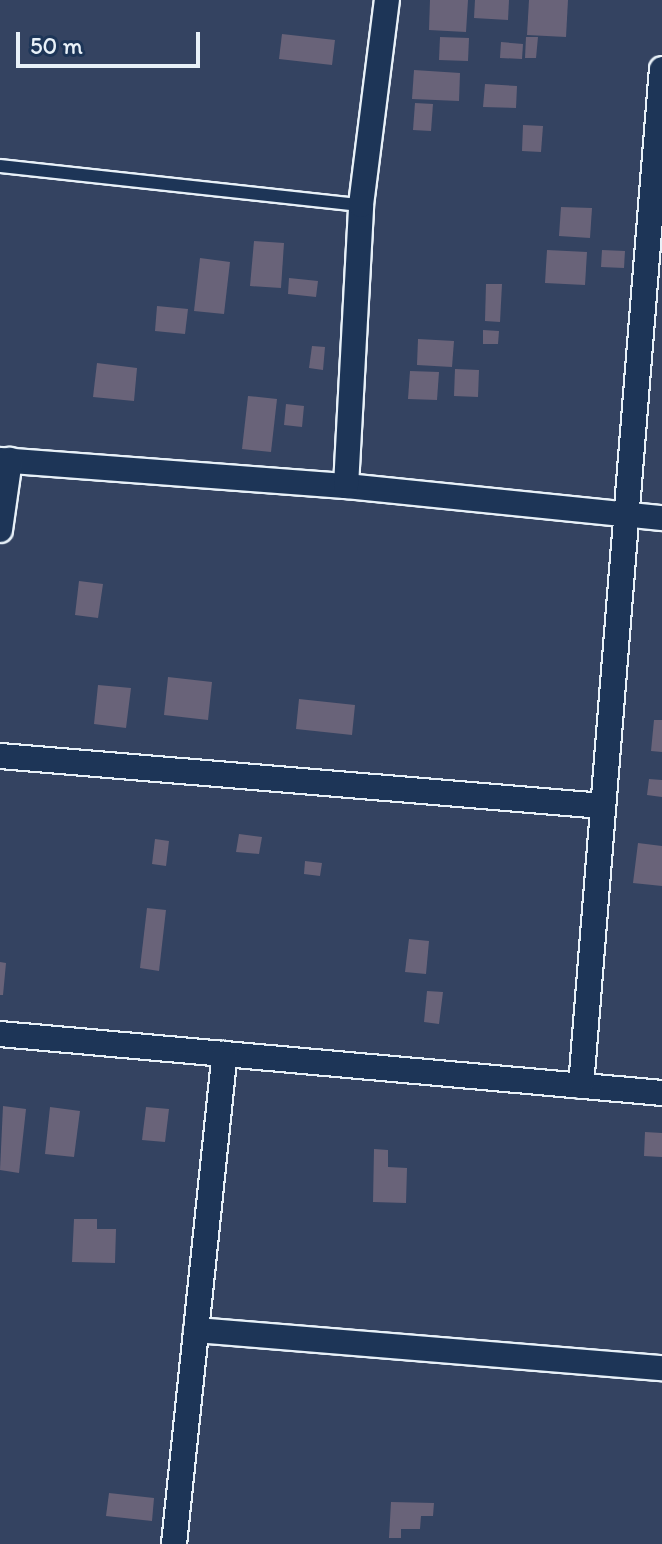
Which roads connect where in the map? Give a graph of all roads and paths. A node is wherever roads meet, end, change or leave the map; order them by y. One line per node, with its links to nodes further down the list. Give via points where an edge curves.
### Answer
1 (387, 0): 4 (street)
2 (662, 69): 7 (street)
3 (0, 166): 4 (lane)
4 (361, 205): 6 (street)
5 (5, 460): 6 (street); 9 (street)
6 (346, 486): 7 (street)
7 (626, 515): 8 (street); 11 (street)
8 (662, 518)
9 (0, 530)
10 (0, 756): 11 (street)
11 (603, 806): 14 (street)
12 (0, 1034): 13 (street)
13 (225, 1054): 14 (street); 16 (street)
14 (581, 1086): 15 (street)
15 (662, 1093)
16 (196, 1330): 17 (street); 18 (street)
17 (662, 1368)
18 (174, 1544)

